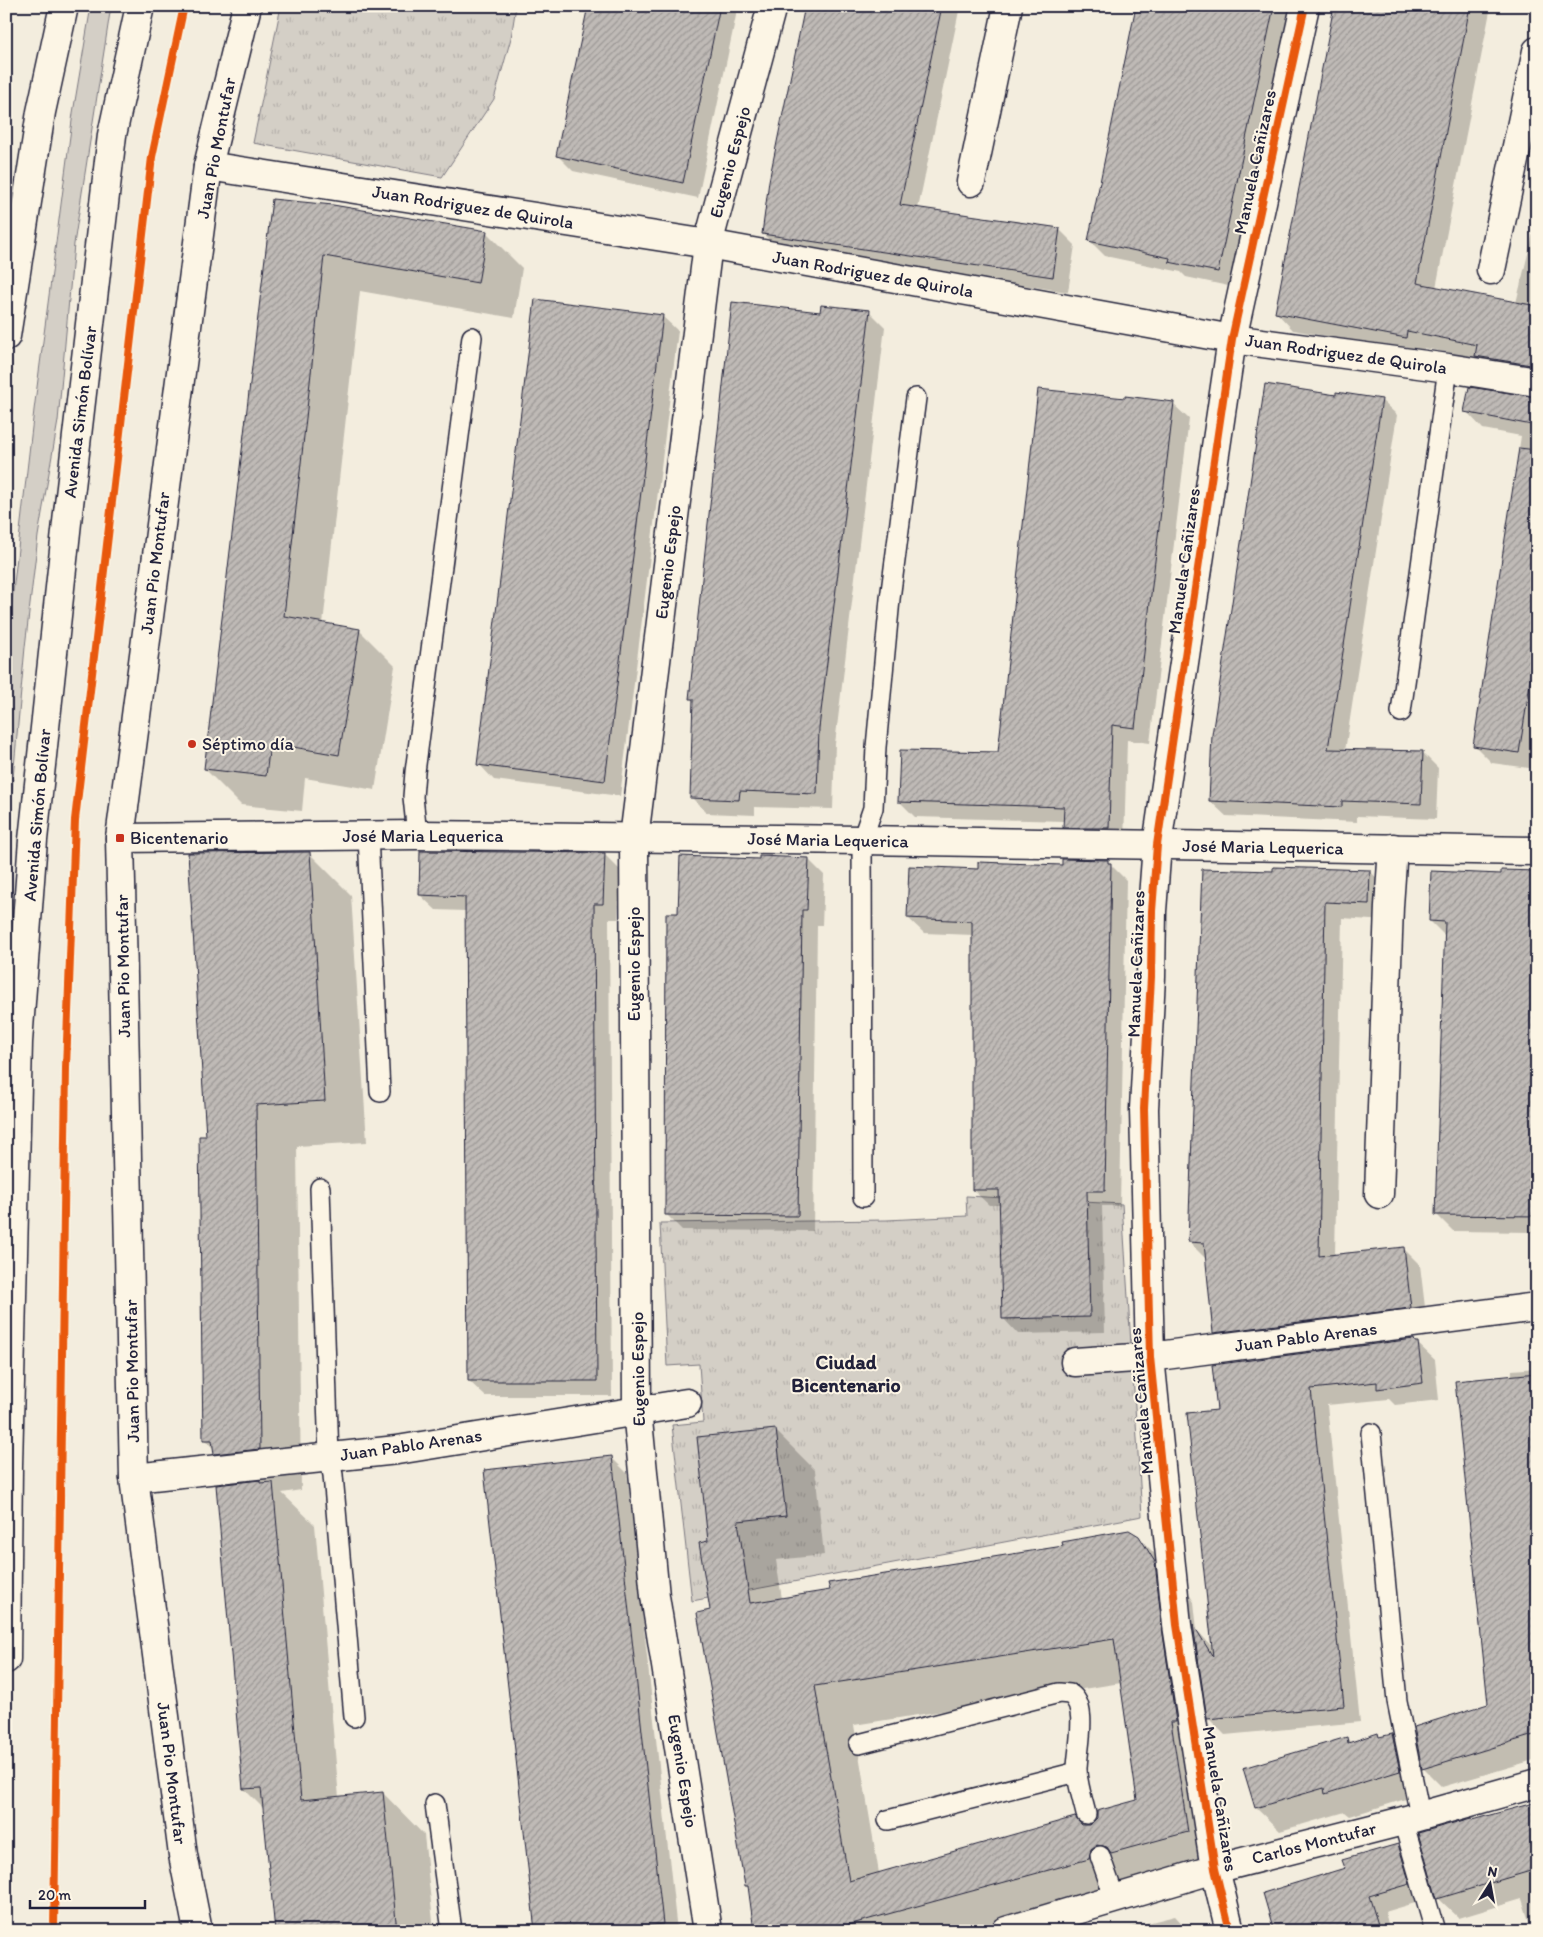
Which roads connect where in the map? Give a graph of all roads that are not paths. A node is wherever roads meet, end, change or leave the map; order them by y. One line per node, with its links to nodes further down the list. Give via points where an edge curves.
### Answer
1 (64, 6): 12 (main road, via 41,112)
2 (140, 6): 39 (main road, Avenida Simón Bolívar, via 112,134 33,840 18,1042)
3 (247, 6): 8 (main road, Juan Pio Montufar)
4 (772, 6): 10 (main road, Eugenio Espejo)
5 (1008, 6): 9 (main road)
6 (1305, 6): 14 (main road, Manuela Cañizares)
7 (1537, 52): 11 (main road)
8 (208, 166): 10 (main road, Juan Rodriguez de Quirola); 21 (main road, Juan Pio Montufar)
9 (971, 182)
10 (708, 244): 14 (main road, Juan Rodriguez de Quirola); 22 (main road, Eugenio Espejo)
11 (1491, 270)
12 (6, 336)
13 (472, 337): 20 (lane, via 415,772 413,797)
14 (1232, 339): 15 (main road, Juan Rodriguez de Quirola); 24 (main road, Manuela Cañizares)
15 (1448, 368): 16 (main road, Juan Rodriguez de Quirola); 18 (lane)
16 (1537, 382)
17 (916, 398): 23 (lane, via 890,599 873,808)
18 (1401, 712)
19 (368, 835): 20 (main road, José Maria Lequerica); 21 (main road, José Maria Lequerica); 27 (lane)
20 (417, 835): 22 (main road, José Maria Lequerica)
21 (120, 838): 38 (main road, Juan Pio Montufar)
22 (634, 838): 23 (main road, José Maria Lequerica); 35 (main road, Eugenio Espejo)
23 (862, 840): 24 (main road, José Maria Lequerica); 30 (lane)
24 (1158, 845): 25 (main road, José Maria Lequerica); 32 (main road, Manuela Cañizares, via 1144,1108)
25 (1392, 848): 26 (main road, José Maria Lequerica); 29 (main road)
26 (1537, 851)
27 (380, 1092)
28 (320, 1188): 37 (lane)
29 (1379, 1194)
30 (863, 1198)
31 (1537, 1307): 32 (main road, Juan Pablo Arenas)
32 (1150, 1357): 33 (main road, Juan Pablo Arenas); 49 (main road, Manuela Cañizares, via 1177,1625)
33 (1075, 1362)
34 (687, 1403): 35 (main road, Juan Pablo Arenas)
35 (637, 1410): 37 (main road, Juan Pablo Arenas, via 397,1450); 53 (main road, Eugenio Espejo, via 655,1596)
36 (1371, 1433): 46 (lane)
37 (329, 1457): 38 (main road, Juan Pablo Arenas); 40 (lane)
38 (134, 1478): 51 (main road, Juan Pio Montufar, via 183,1855)
39 (6, 1659)
40 (354, 1717)
41 (859, 1744): 42 (lane, via 1065,1693 1074,1696 1078,1702 1081,1732)
42 (1077, 1772): 45 (lane); 47 (lane)
43 (1537, 1783): 46 (main road, Carlos Montufar)
44 (435, 1804): 52 (lane)
45 (1086, 1814)
46 (1411, 1818): 49 (main road, Carlos Montufar); 56 (lane)
47 (888, 1820)
48 (1100, 1856): 50 (lane)
49 (1215, 1868): 50 (main road, Carlos Montufar); 55 (main road, Manuela Cañizares)
50 (1115, 1899): 54 (main road, Carlos Montufar)
51 (198, 1931)
52 (452, 1931)
53 (708, 1931)
54 (1006, 1931)
55 (1230, 1931)
56 (1435, 1931)

